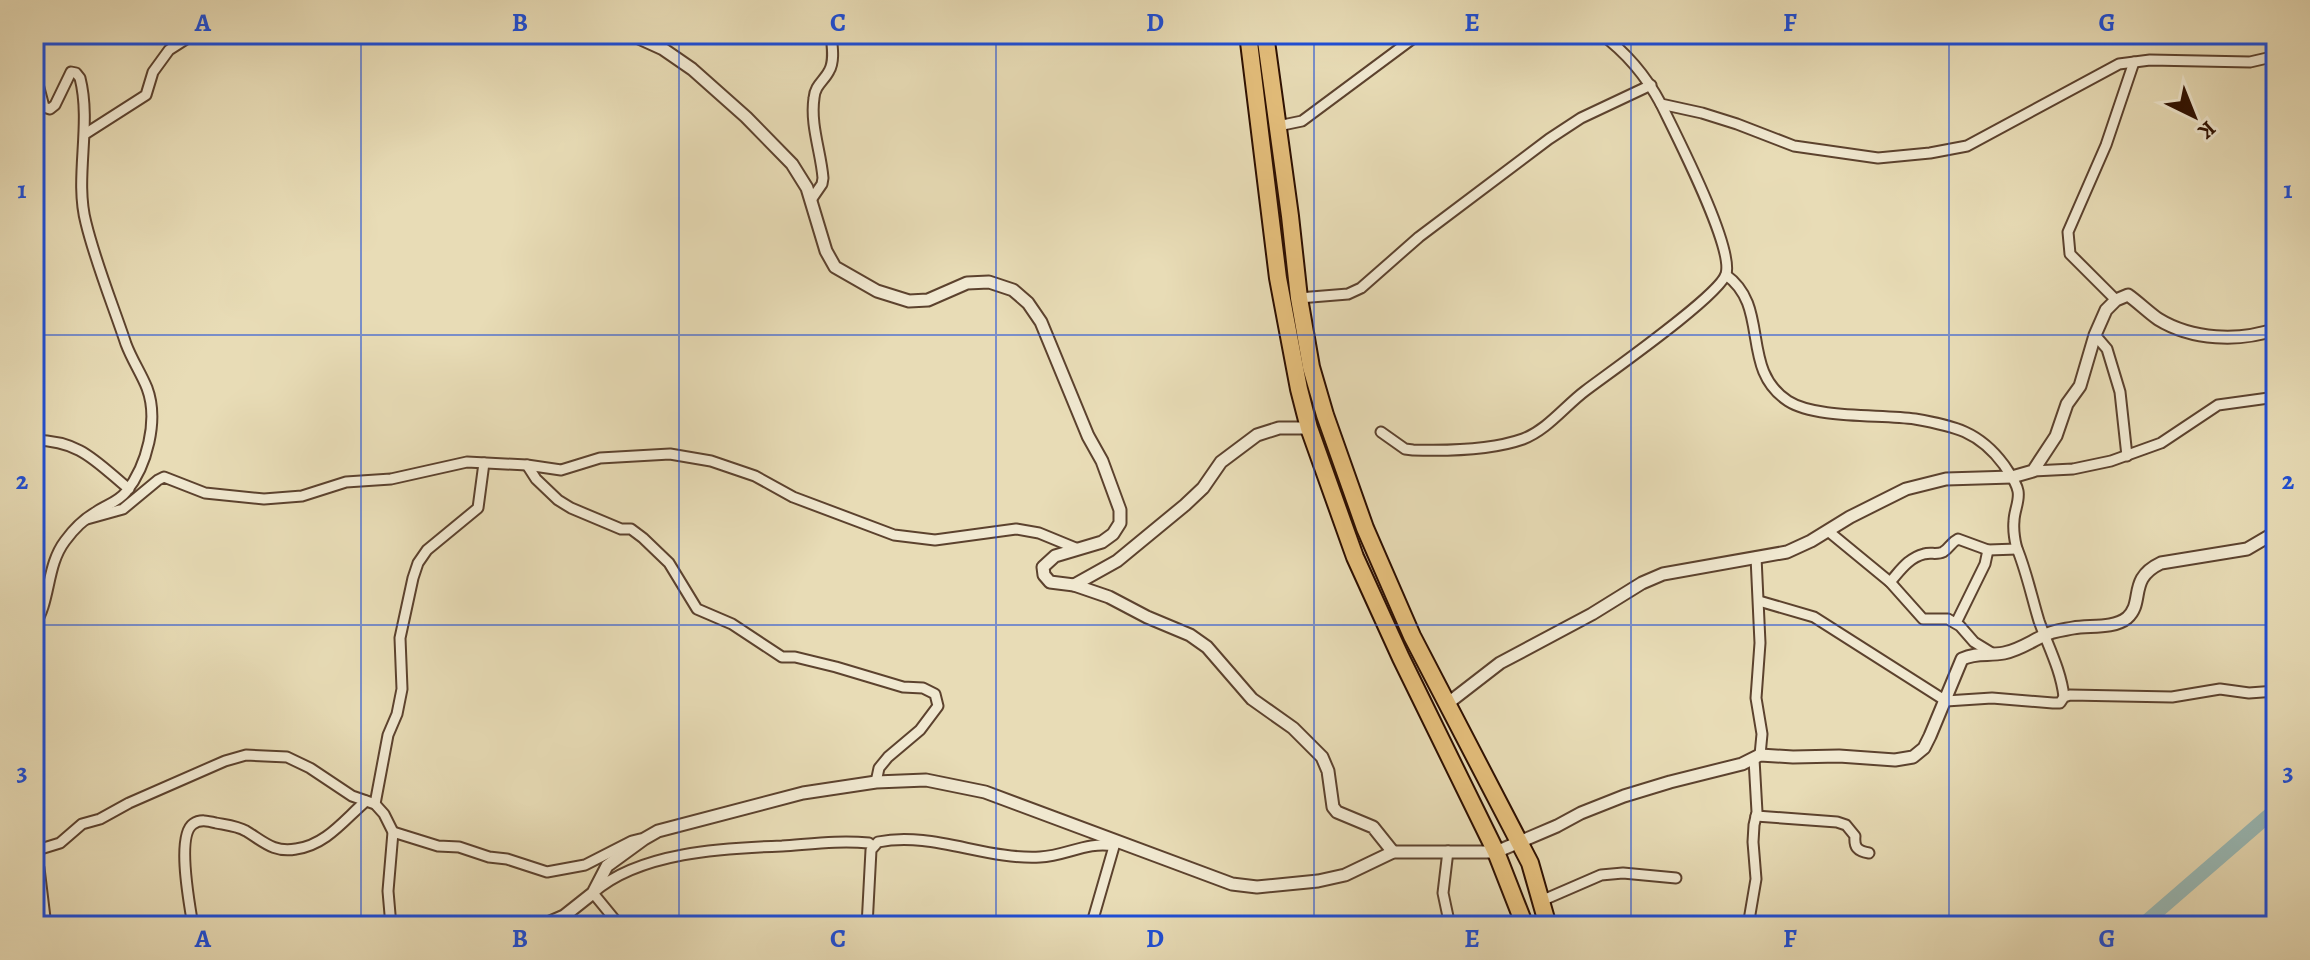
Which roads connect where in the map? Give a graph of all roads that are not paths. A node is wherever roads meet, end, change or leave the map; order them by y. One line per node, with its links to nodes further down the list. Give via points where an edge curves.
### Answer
1 (194, 34): 14 (street, via 169,50 153,72 146,95)
2 (630, 34): 15 (street, via 682,62 737,109 792,164)
3 (831, 34): 15 (street, via 832,64 813,100 823,178)
4 (1248, 34): 22 (highway, via 1278,278)
5 (1265, 34): 13 (highway)
6 (1419, 34): 13 (street, via 1302,121)
7 (1601, 34): 11 (street)
8 (2276, 56): 9 (street, via 2250,62)
9 (2134, 62): 12 (street, via 2119,64 1967,146 1878,158 1794,146); 18 (street, via 2068,232 2070,254)
10 (34, 69): 14 (street, via 41,102 50,109 71,72 76,73)
11 (1651, 85): 12 (street); 17 (street, via 1581,118 1538,147 1361,288)
12 (1661, 104): 16 (street, via 1724,248)
13 (1278, 126): 17 (highway)
14 (85, 134): 30 (street, via 85,221 150,401 146,451)
15 (811, 200): 34 (street, via 835,267 877,291 909,301 928,300 967,283 989,282 1013,290 1028,303 1118,501 1120,523 1113,534)
16 (1726, 275): 23 (street, via 1692,309 1522,439 1413,450); 29 (street, via 1748,301 1760,367 1787,401 1823,411 1913,419 1965,430 1983,441)
17 (1299, 298): 48 (highway, via 1311,367 1340,463 1412,636)
18 (2116, 300): 19 (street, via 2128,295 2159,319 2218,337); 20 (street)
19 (2276, 329)
20 (2095, 335): 25 (street, via 2107,349 2120,392); 28 (street, via 2080,386)
21 (2276, 397): 25 (street, via 2218,405 2161,443)
22 (1309, 428): 39 (street, via 1279,428 1257,435 1221,462 1203,488 1117,561); 61 (highway, via 1355,557)
23 (1381, 432)
24 (34, 440): 30 (street, via 59,441 83,451)
25 (2127, 456): 28 (street, via 2073,469)
26 (484, 463): 27 (street); 31 (street, via 264,499 205,493 164,477 123,509); 51 (street, via 478,508 418,563 400,638 402,689 397,714)
27 (527, 465): 34 (street, via 561,470 600,458 686,455 755,476 793,497 894,535 935,540 1016,529); 50 (street, via 558,500 643,538 669,563 697,609 732,624 782,657 935,694 938,706 932,716 888,757)
28 (2033, 471): 29 (street)
29 (2012, 477): 32 (street, via 1946,479 1906,489); 35 (street, via 2019,493 2013,522)
30 (129, 489): 31 (street)
31 (87, 519): 42 (street, via 57,552)
32 (1828, 531): 37 (street, via 1787,552); 38 (street)
33 (2276, 532): 43 (street, via 2247,549 2150,568 2140,580 2127,618)
34 (1078, 549): 39 (street, via 1055,556 1043,567 1050,582)
35 (2017, 549): 36 (street); 43 (street)
36 (1988, 550): 38 (street, via 1958,539 1941,552 1915,557); 41 (street)
37 (1756, 557): 40 (street); 48 (street, via 1663,574 1642,583 1500,663)
38 (1890, 582): 41 (street, via 1923,619 1943,617)
39 (1074, 585): 60 (street, via 1207,647 1252,699 1322,757 1337,812 1373,827)
40 (1759, 601): 47 (street, via 1814,617); 49 (street, via 1756,698 1762,734)
41 (1956, 623): 44 (street)
42 (34, 626)
43 (2045, 634): 44 (street, via 2020,648); 46 (street)
44 (1992, 653): 47 (street, via 1962,659)
45 (2276, 691): 46 (street)
46 (2064, 697): 47 (street, via 2060,703)
47 (1946, 701): 49 (street, via 1924,748 1913,757)
48 (1447, 704): 56 (highway)
49 (1757, 757): 52 (street); 56 (street, via 1624,796)
50 (876, 782): 54 (street, via 803,793 671,826); 55 (street, via 926,780 985,792)
51 (370, 802): 53 (street); 58 (street, via 287,757 246,755 82,824 60,843); 69 (street, via 323,841 297,849 267,846 236,827 204,821 189,826 186,878)
52 (1756, 816): 62 (street, via 1846,825 1858,850); 77 (street, via 1756,879)
53 (393, 832): 54 (street, via 547,872 585,865); 70 (street)
54 (644, 839): 65 (street, via 607,866)
55 (1115, 843): 57 (street, via 1039,857 918,840 883,840); 60 (street, via 1232,884 1257,887 1345,875); 74 (street)
56 (1520, 843): 61 (street); 66 (highway)
57 (873, 846): 65 (street, via 832,841 669,857); 73 (street)
58 (34, 851)
59 (1448, 851): 60 (street); 61 (street); 75 (street, via 1443,893)
60 (1393, 852)
61 (1496, 852): 76 (highway)
62 (1869, 853)
63 (34, 859): 68 (street)
64 (1676, 878): 66 (street, via 1613,873)
65 (593, 893): 71 (street); 72 (street)
66 (1541, 901): 67 (highway)
67 (1549, 924)
68 (46, 926)
69 (193, 926)
70 (391, 926)
71 (541, 926)
72 (620, 926)
73 (867, 926)
74 (1091, 926)
75 (1450, 926)
76 (1525, 926)
77 (1748, 926)

